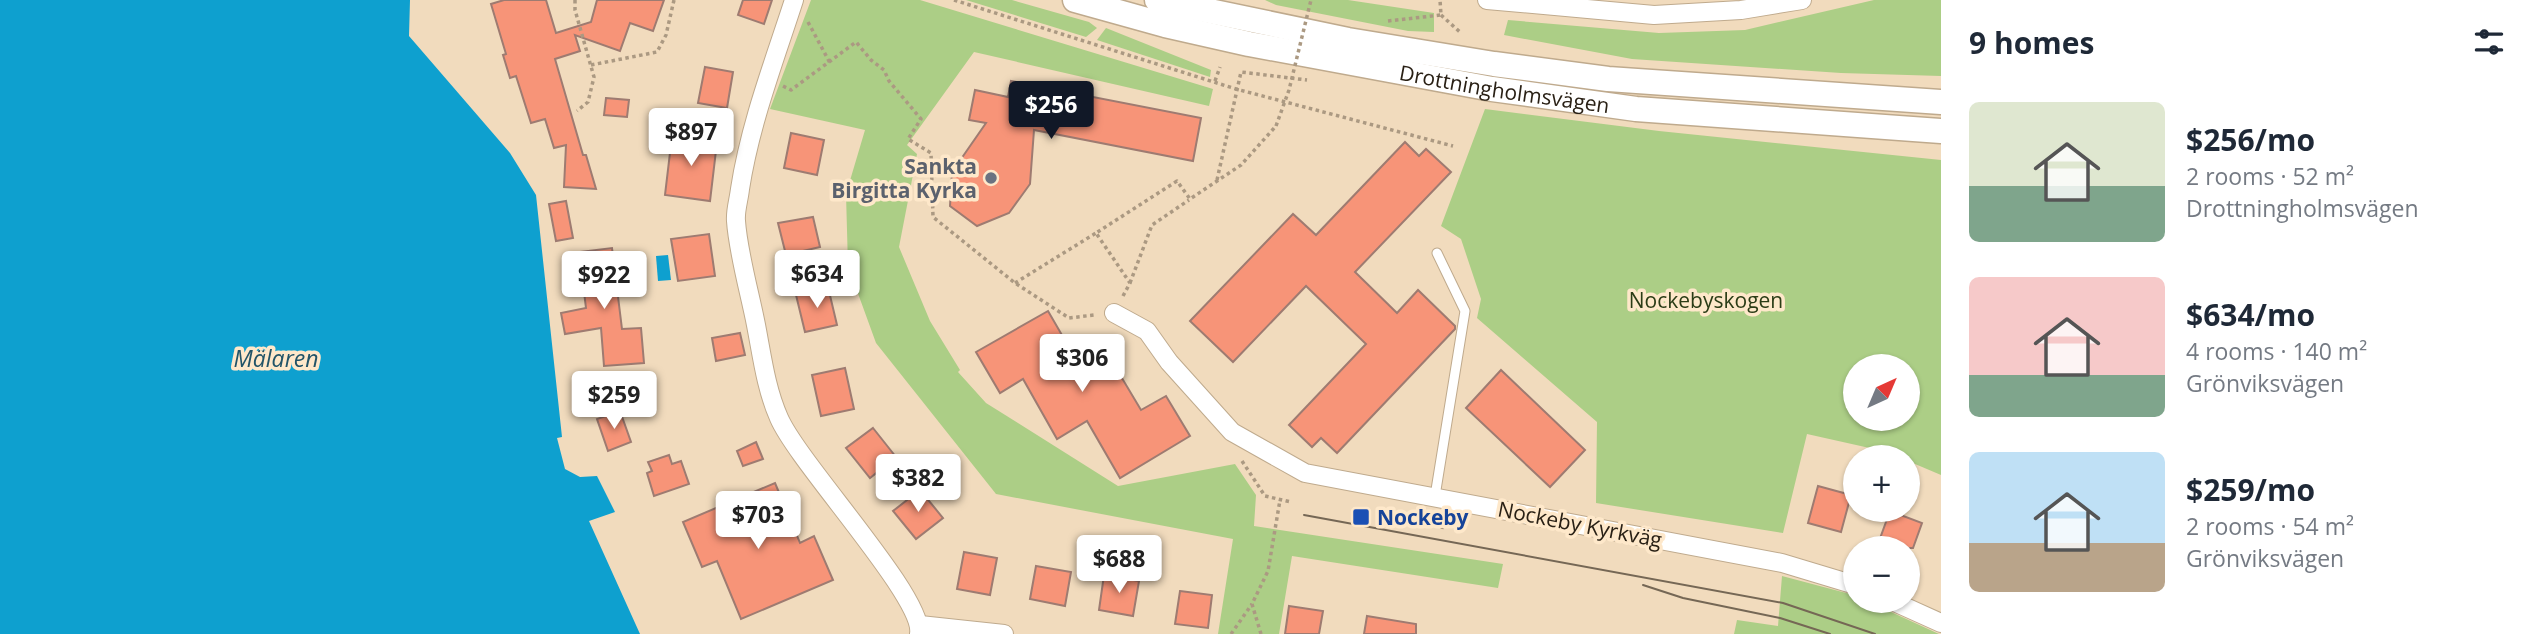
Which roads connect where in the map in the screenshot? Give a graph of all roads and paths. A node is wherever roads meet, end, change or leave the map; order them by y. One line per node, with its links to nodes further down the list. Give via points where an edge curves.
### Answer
1 (575, 0): 17 (path)
2 (674, 0): 17 (path, via 657,52)
3 (794, 0): 42 (street, via 743,166 736,219 770,394 799,453 900,586)
4 (954, 0): 20 (path)
5 (1075, 0): 25 (main road, Drottningholmsvägen, via 1249,44 1492,89 1636,109)
6 (1157, 0): 23 (main road, Drottningholmsvägen, via 1348,40 1595,77)
7 (1311, 0): 27 (path, bridge, via 1276,126 1241,165)
8 (1440, 0): 12 (path)
9 (1487, 0): 11 (street)
10 (1802, 0): 11 (street, via 1741,10 1654,15)
11 (1558, 3)
12 (1441, 15): 13 (path); 14 (path)
13 (1378, 24)
14 (1461, 33)
15 (817, 39): 16 (path)
16 (830, 63): 22 (path); 31 (path, via 856,42 884,70 921,120 908,139 931,153 933,217)
17 (591, 65): 24 (path, via 594,77 588,103)
18 (1220, 67): 20 (path)
19 (1292, 79): 21 (path, via 1241,72)
20 (1216, 81): 21 (path)
21 (1236, 89): 26 (path); 27 (path)
22 (791, 90)
23 (1941, 103)
24 (577, 111)
25 (1941, 131)
26 (1453, 146)
27 (1216, 182): 28 (path)
28 (1190, 199): 29 (path, via 1177,181); 32 (path, via 1153,225)
29 (1096, 233): 31 (path); 32 (path)
30 (1437, 253): 35 (lane, via 1465,312)
31 (1015, 283): 33 (path, via 1069,318)
32 (1130, 283): 33 (path)
33 (1114, 313): 34 (street, Nockeby Kyrkväg, via 1147,331)
34 (1232, 432): 35 (street, Nockeby Kyrkväg, via 1305,473); 36 (path, via 1243,464 1265,496)
35 (1435, 496): 38 (street, Nockeby Kyrkväg, via 1782,563)
36 (1280, 500): 37 (path); 39 (path, via 1268,571)
37 (1291, 502)
38 (1843, 581)
39 (1252, 604): 44 (path); 45 (path)
40 (1919, 613): 41 (street)
41 (1941, 623)
42 (920, 630): 43 (street)
43 (1004, 634)
44 (1231, 634)
45 (1261, 634)

